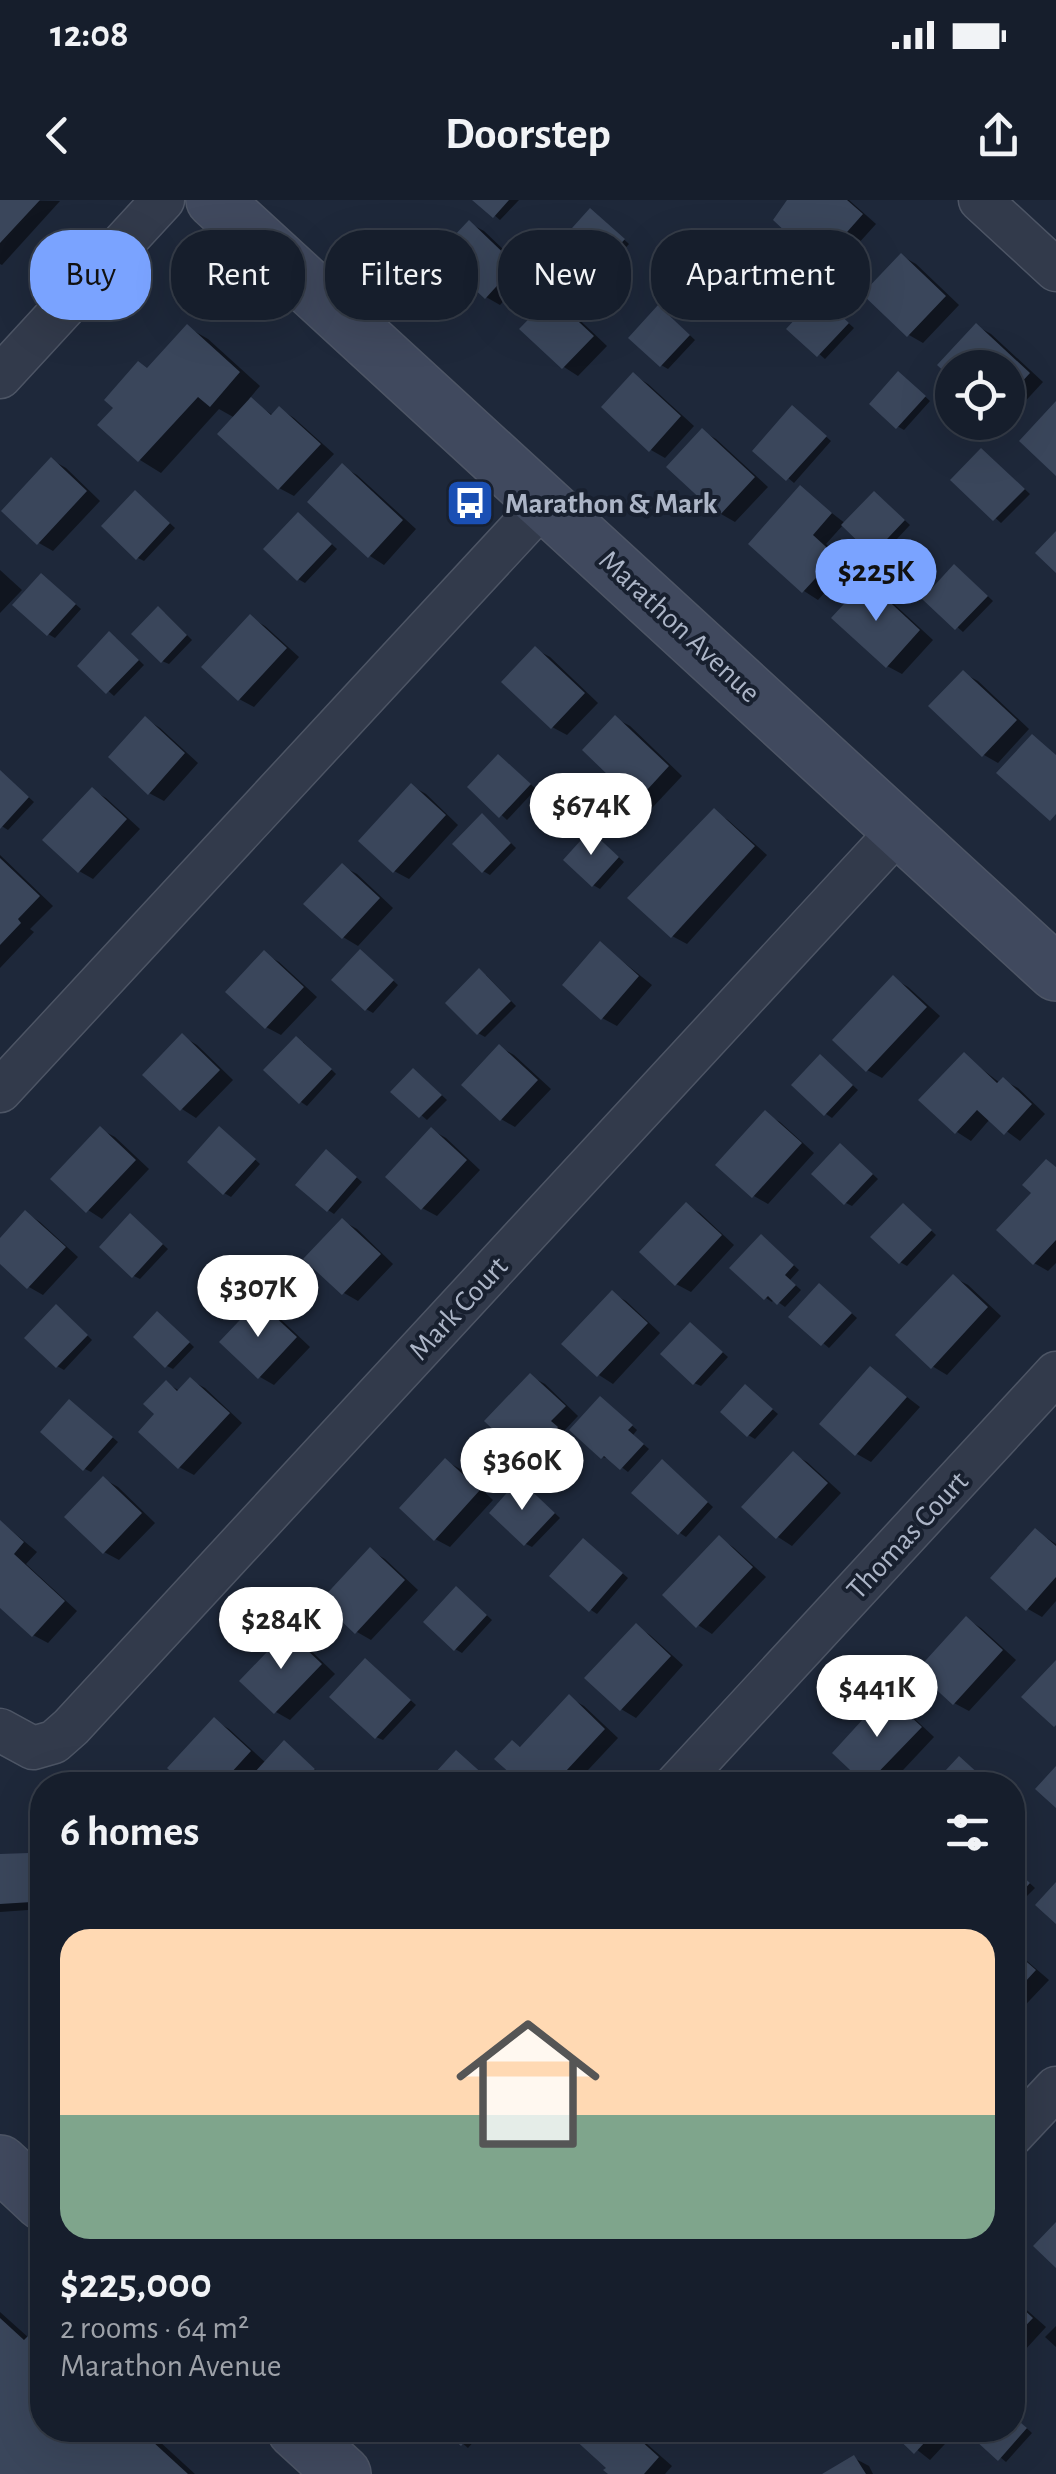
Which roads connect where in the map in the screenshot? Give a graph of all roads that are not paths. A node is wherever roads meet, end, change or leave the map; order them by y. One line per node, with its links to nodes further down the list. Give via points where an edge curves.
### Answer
1 (164, 200): 5 (street)
2 (214, 200): 6 (street, Marathon Avenue)
3 (980, 200): 4 (street)
4 (1056, 270)
5 (0, 377)
6 (545, 502): 7 (street, Marathon Avenue); 9 (street)
7 (901, 828): 8 (street, Marathon Avenue); 11 (street, Mark Court, via 71,1727 33,1748)
8 (1056, 972)
9 (0, 1091)
10 (1056, 1374): 12 (street, Thomas Court)
11 (0, 1730)
12 (688, 1772)
13 (1056, 2088): 14 (street)
14 (1025, 2121)
15 (0, 2163): 16 (street)
16 (30, 2191)
17 (307, 2442): 18 (street)
18 (343, 2474)

